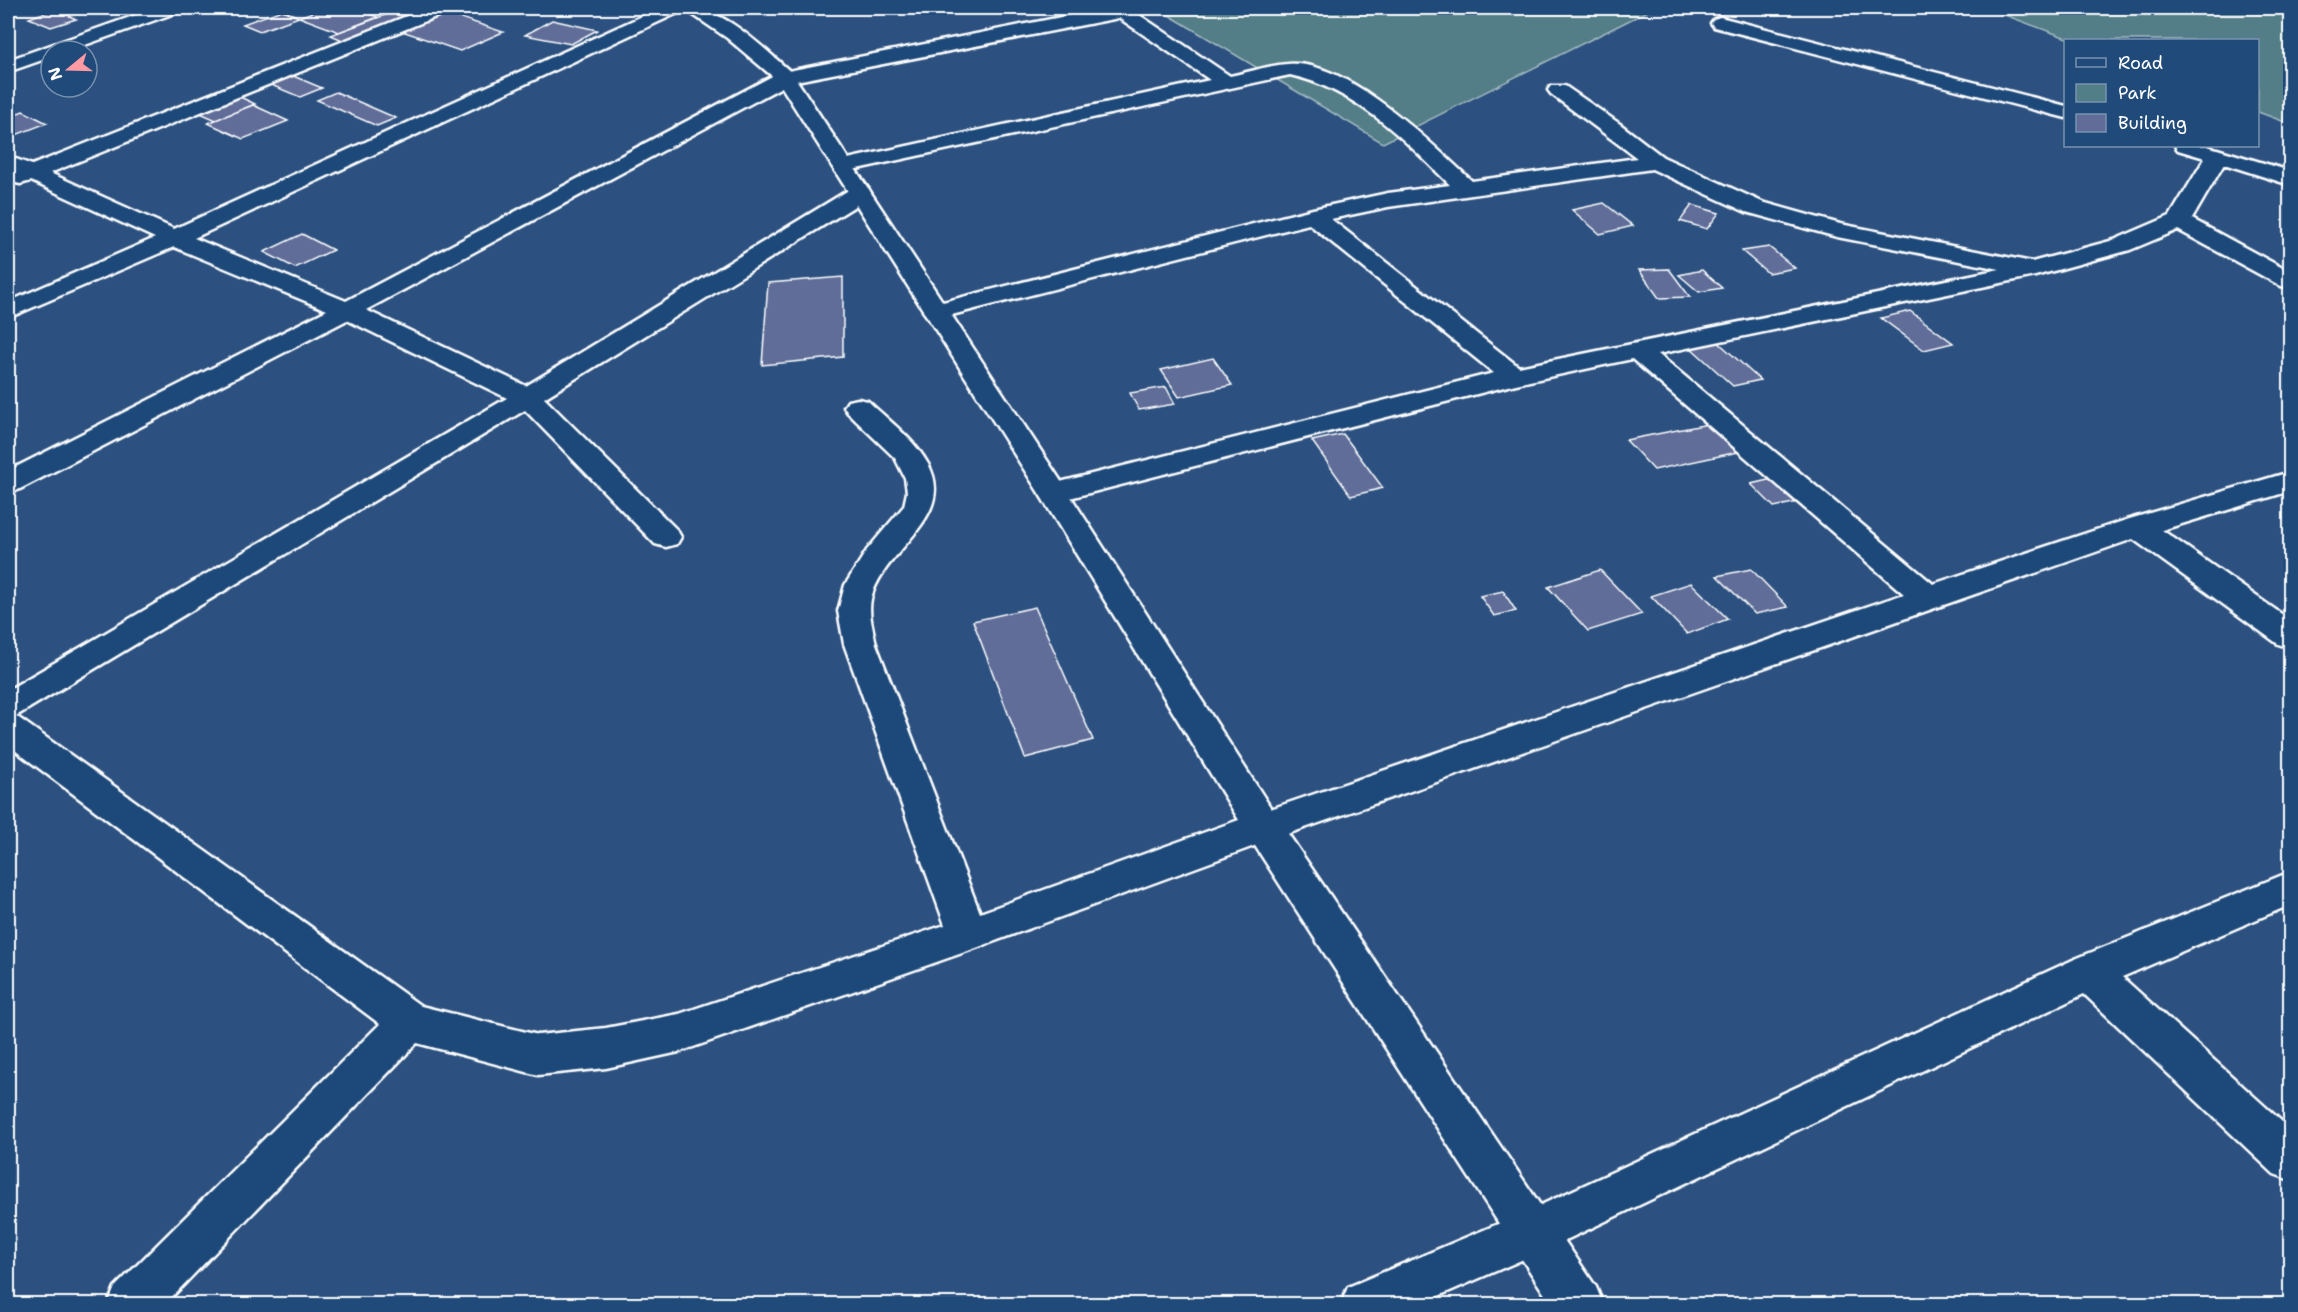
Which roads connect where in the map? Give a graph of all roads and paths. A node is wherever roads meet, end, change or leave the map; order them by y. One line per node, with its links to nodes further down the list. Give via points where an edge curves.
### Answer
1 (172, 8): 7 (street)
2 (442, 8): 17 (street)
3 (674, 8): 24 (street)
4 (692, 8): 8 (street, via 734,34)
5 (1119, 10): 8 (street); 9 (street)
6 (1720, 23): 11 (street)
7 (8, 66)
8 (785, 77): 16 (street); 27 (street)
9 (1225, 82): 16 (street); 20 (street, via 1290,69 1328,78 1391,121)
10 (1558, 90): 15 (street)
11 (2064, 111)
12 (2189, 147): 13 (street)
13 (2218, 154): 18 (street); 23 (street)
14 (8, 162): 17 (street)
15 (1654, 162): 20 (street); 25 (street, via 1721,194 1795,220)
16 (843, 166): 21 (street)
17 (32, 172): 19 (street); 24 (street)
18 (2290, 178)
19 (8, 182)
20 (1467, 189): 22 (street)
21 (860, 193): 28 (street); 32 (street)
22 (1313, 216): 28 (street); 31 (street)
23 (2179, 221): 25 (street, via 2122,245); 26 (street)
24 (174, 238): 27 (street); 29 (street)
25 (2035, 268): 30 (street)
26 (2290, 281)
27 (347, 310): 32 (street); 35 (street)
28 (936, 310): 36 (street)
29 (8, 311)
30 (1637, 351): 31 (street); 39 (street)
31 (1514, 376): 36 (street)
32 (527, 397): 38 (street); 41 (street)
33 (858, 407): 45 (street, via 912,460 922,478 923,496 918,508 868,573 857,592 854,610 860,644)
34 (2290, 481): 37 (street)
35 (8, 483)
36 (1054, 493): 43 (street)
37 (2137, 527): 39 (street); 40 (street)
38 (666, 537)
39 (1928, 597): 43 (street)
40 (2290, 636)
41 (8, 706)
42 (8, 727): 47 (street)
43 (1263, 827): 45 (street); 49 (street)
44 (2290, 888): 46 (street)
45 (968, 934): 47 (street, via 679,1033 606,1048 538,1055)
46 (2089, 972): 48 (street); 49 (street)
47 (410, 1022): 50 (street)
48 (2290, 1158)
49 (1533, 1232): 51 (street); 52 (street)
50 (132, 1305)
51 (1365, 1305)
52 (1579, 1305)

